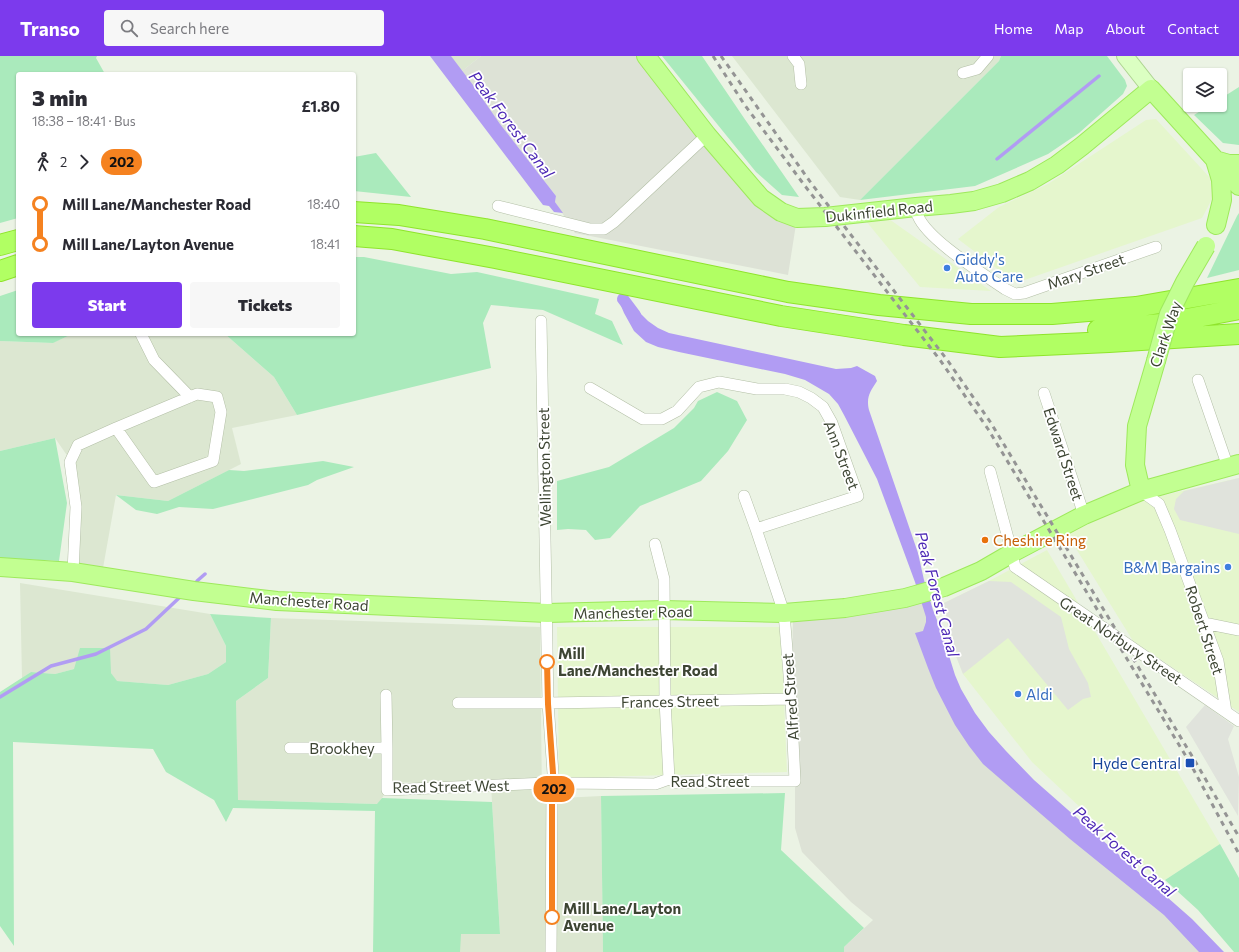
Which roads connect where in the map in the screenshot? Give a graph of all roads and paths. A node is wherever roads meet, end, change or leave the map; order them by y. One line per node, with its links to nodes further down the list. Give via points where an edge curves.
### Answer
1 (646, 56): 8 (main road, Dukinfield Road)
2 (794, 56): 6 (street, via 799,64)
3 (988, 56): 5 (street, via 977,69)
4 (1125, 56): 7 (main road)
5 (963, 73)
6 (801, 84)
7 (1151, 89): 9 (main road); 14 (main road, Dukinfield Road, via 1057,166 1030,181 974,201)
8 (707, 135): 13 (street, via 604,229 590,229); 14 (main road, Dukinfield Road, via 761,198 771,206 797,218 825,218)
9 (1215, 160): 10 (main road); 11 (main road); 16 (main road, via 1221,180 1222,200)
10 (1239, 164)
11 (1239, 186)
12 (1239, 190): 16 (main road, Clark Way)
13 (498, 206)
14 (916, 207): 20 (street, Mary Street, via 917,215 936,239 1015,294)
15 (356, 212): 26 (highway, via 485,229 788,292 878,305 971,314)
16 (1216, 225): 38 (main road, Clark Way, bridge, via 1169,314 1137,426 1135,465)
17 (356, 236): 29 (highway, via 392,239 781,316)
18 (16, 241): 19 (highway)
19 (0, 245)
20 (1156, 247)
21 (16, 266): 22 (highway)
22 (0, 270)
23 (1239, 279): 26 (highway)
24 (1239, 289): 26 (highway, via 1136,307)
25 (1239, 309): 29 (highway, via 1161,324 1023,337)
26 (1052, 314)
27 (541, 321): 47 (street, Wellington Street)
28 (1239, 334): 29 (highway, via 1000,347)
29 (904, 335)
30 (142, 336): 34 (street, via 154,360)
31 (1198, 380): 36 (street)
32 (590, 388): 41 (street, Ann Street, via 642,419 662,419 677,411 699,387 719,382 758,390 785,389 799,392 822,407 832,422 858,496)
33 (1044, 393): 40 (street, Edward Street)
34 (190, 397): 35 (street); 35 (street, via 198,394 217,397 221,412 212,461 154,482)
35 (116, 428): 45 (street, via 78,445 70,462 76,507)
36 (1233, 466): 38 (main road, Manchester Road)
37 (990, 471): 43 (street, Great Norbury Street)
38 (1141, 491): 40 (main road, Manchester Road); 49 (street, Robert Street, via 1158,504)
39 (744, 496): 41 (street)
40 (1084, 515): 43 (main road, Manchester Road)
41 (756, 530): 48 (street)
42 (655, 544): 46 (street, via 664,579)
43 (1012, 553): 48 (main road, Manchester Road, via 981,571 944,587 906,598 845,608); 56 (street, Great Norbury Street, via 1014,567)
44 (0, 567): 45 (main road, Manchester Road)
45 (73, 572): 47 (main road, Manchester Road, via 278,601)
46 (664, 610): 47 (main road, Manchester Road); 48 (main road, Manchester Road); 53 (street)
47 (547, 613): 55 (street, Wellington Street)
48 (784, 613): 52 (street, Alfred Street)
49 (1204, 623): 50 (street); 56 (street, Robert Street, via 1218,661)
50 (1239, 630)
51 (386, 695): 59 (street, Brookhey)
52 (791, 699): 53 (street, Frances Street); 61 (street, Alfred Street)
53 (665, 700): 55 (street, Frances Street); 60 (street)
54 (458, 703): 55 (street, Frances Street)
55 (548, 704): 62 (street, Wellington Street)
56 (1226, 712): 57 (street, Great Norbury Street)
57 (1239, 721)
58 (290, 748): 59 (street, Brookhey)
59 (387, 748): 62 (street, Read Street West, via 386,790 546,783)
60 (669, 779): 61 (street, Read Street, via 677,783); 62 (street, Read Street, via 655,784 564,783)
61 (795, 781)
62 (554, 787): 63 (street, Wellington Street)
63 (551, 952)

